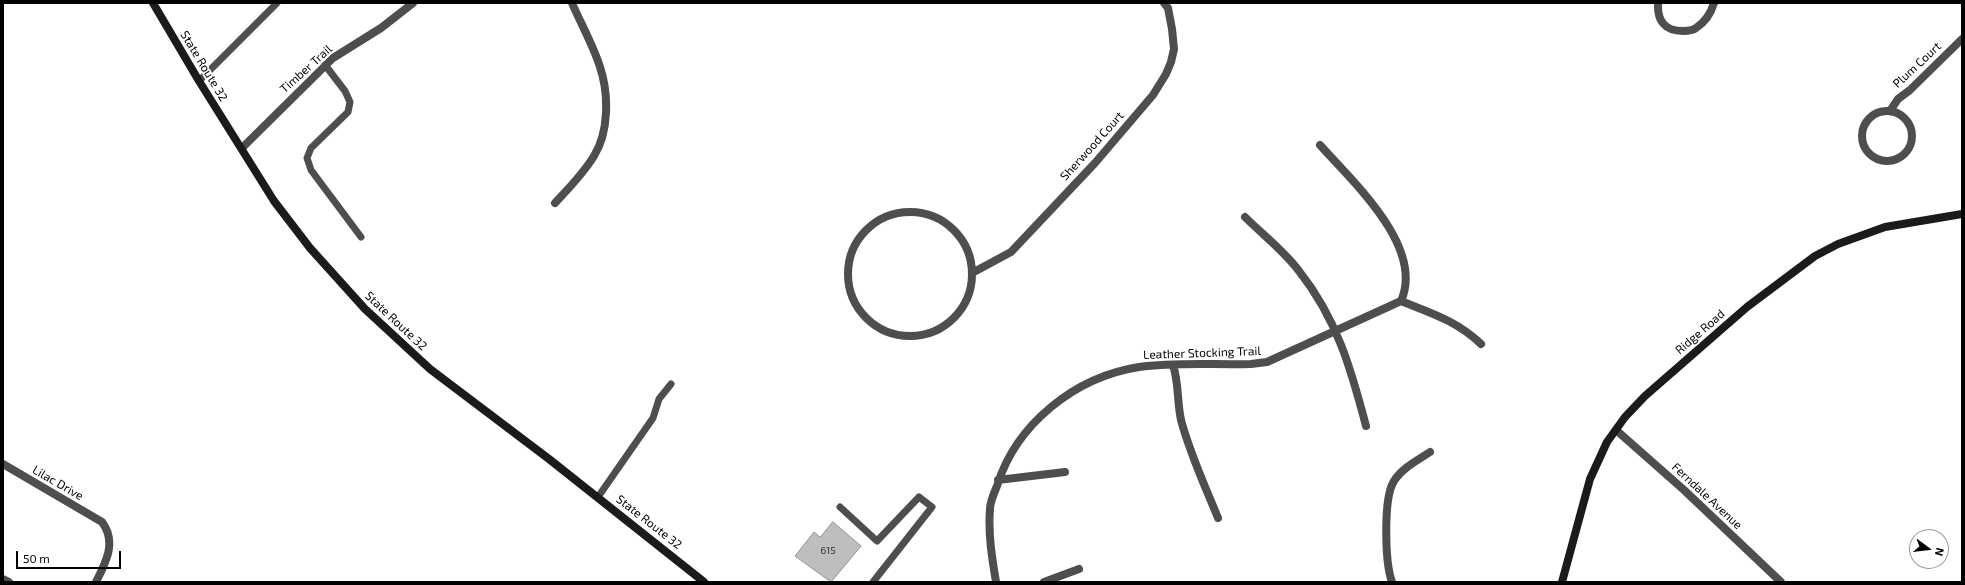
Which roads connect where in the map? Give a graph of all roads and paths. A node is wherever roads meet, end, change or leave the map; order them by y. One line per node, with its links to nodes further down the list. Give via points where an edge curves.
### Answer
1 (153, 3): 10 (main road, State Route 32)
2 (277, 3): 10 (lane)
3 (413, 3): 9 (street, Timber Trail, via 381,28)
4 (572, 3): 14 (street, via 601,68 606,99 604,130 595,155 577,181)
5 (1164, 3): 18 (street, Sherwood Court, via 1168,8 1174,49 1166,74 1152,95 1095,164 1011,252)
6 (1658, 3): 7 (street, via 1661,22 1665,27 1677,31 1696,28 1711,13)
7 (1714, 3)
8 (1962, 38): 11 (street, Plum Court, via 1898,99)
9 (325, 65): 13 (street, Timber Trail); 17 (lane, via 345,91 350,102 348,112 311,148 308,158 310,170)
10 (199, 81): 13 (main road, State Route 32)
11 (1890, 111): 11 (street, via 1905,118 1913,133 1909,150 1904,156 1888,162 1880,161 1869,154 1863,144 1862,135 1868,120 1882,112)
12 (1320, 145): 19 (street, via 1368,199 1393,234 1406,271 1406,290)
13 (242, 148): 30 (main road, State Route 32, via 274,201 310,248 365,309 430,369)
14 (555, 203)
15 (1962, 214): 25 (main road, Ridge Road, via 1885,227 1838,244 1815,256 1747,307 1645,396)
16 (1245, 217): 20 (street, via 1298,270 1320,300)
17 (361, 236)
18 (972, 273): 18 (street, via 968,294 958,312 943,326 923,335 902,336 882,330 865,318 853,300 848,281 849,261 856,242 869,227 886,216 906,212 926,214 944,222 954,231 968,253)
19 (1401, 301): 20 (street, Leather Stocking Trail); 21 (street, via 1451,321 1468,331)
20 (1337, 331): 22 (street, Leather Stocking Trail, via 1267,362); 24 (street, via 1350,366)
21 (1481, 344)
22 (1173, 365): 29 (street, Leather Stocking Trail, via 1138,367 1105,376 1066,396 1034,422 1009,456); 32 (street, via 1181,419 1193,458)
23 (671, 384): 30 (lane, via 659,399 653,418)
24 (1366, 426)
25 (1616, 430): 42 (main road, Ridge Road, via 1607,442 1590,479); 43 (street, Ferndale Avenue)
26 (1430, 452): 41 (street, via 1404,470 1394,480 1389,492 1388,554)
27 (3, 464): 36 (street, Lilac Drive, via 102,522 106,527 110,541 108,559)
28 (1065, 472): 29 (street)
29 (998, 480): 39 (street, Leather Stocking Trail, via 990,508 990,537)
30 (598, 497): 37 (main road, State Route 32)
31 (840, 507): 38 (lane, via 877,541 919,497 932,507)
32 (1218, 518)
33 (1079, 570): 40 (street)
34 (3, 579): 35 (street)
35 (9, 582)
36 (96, 582)
37 (704, 582)
38 (873, 582)
39 (996, 582)
40 (1044, 582)
41 (1392, 582)
42 (1562, 582)
43 (1781, 582)

